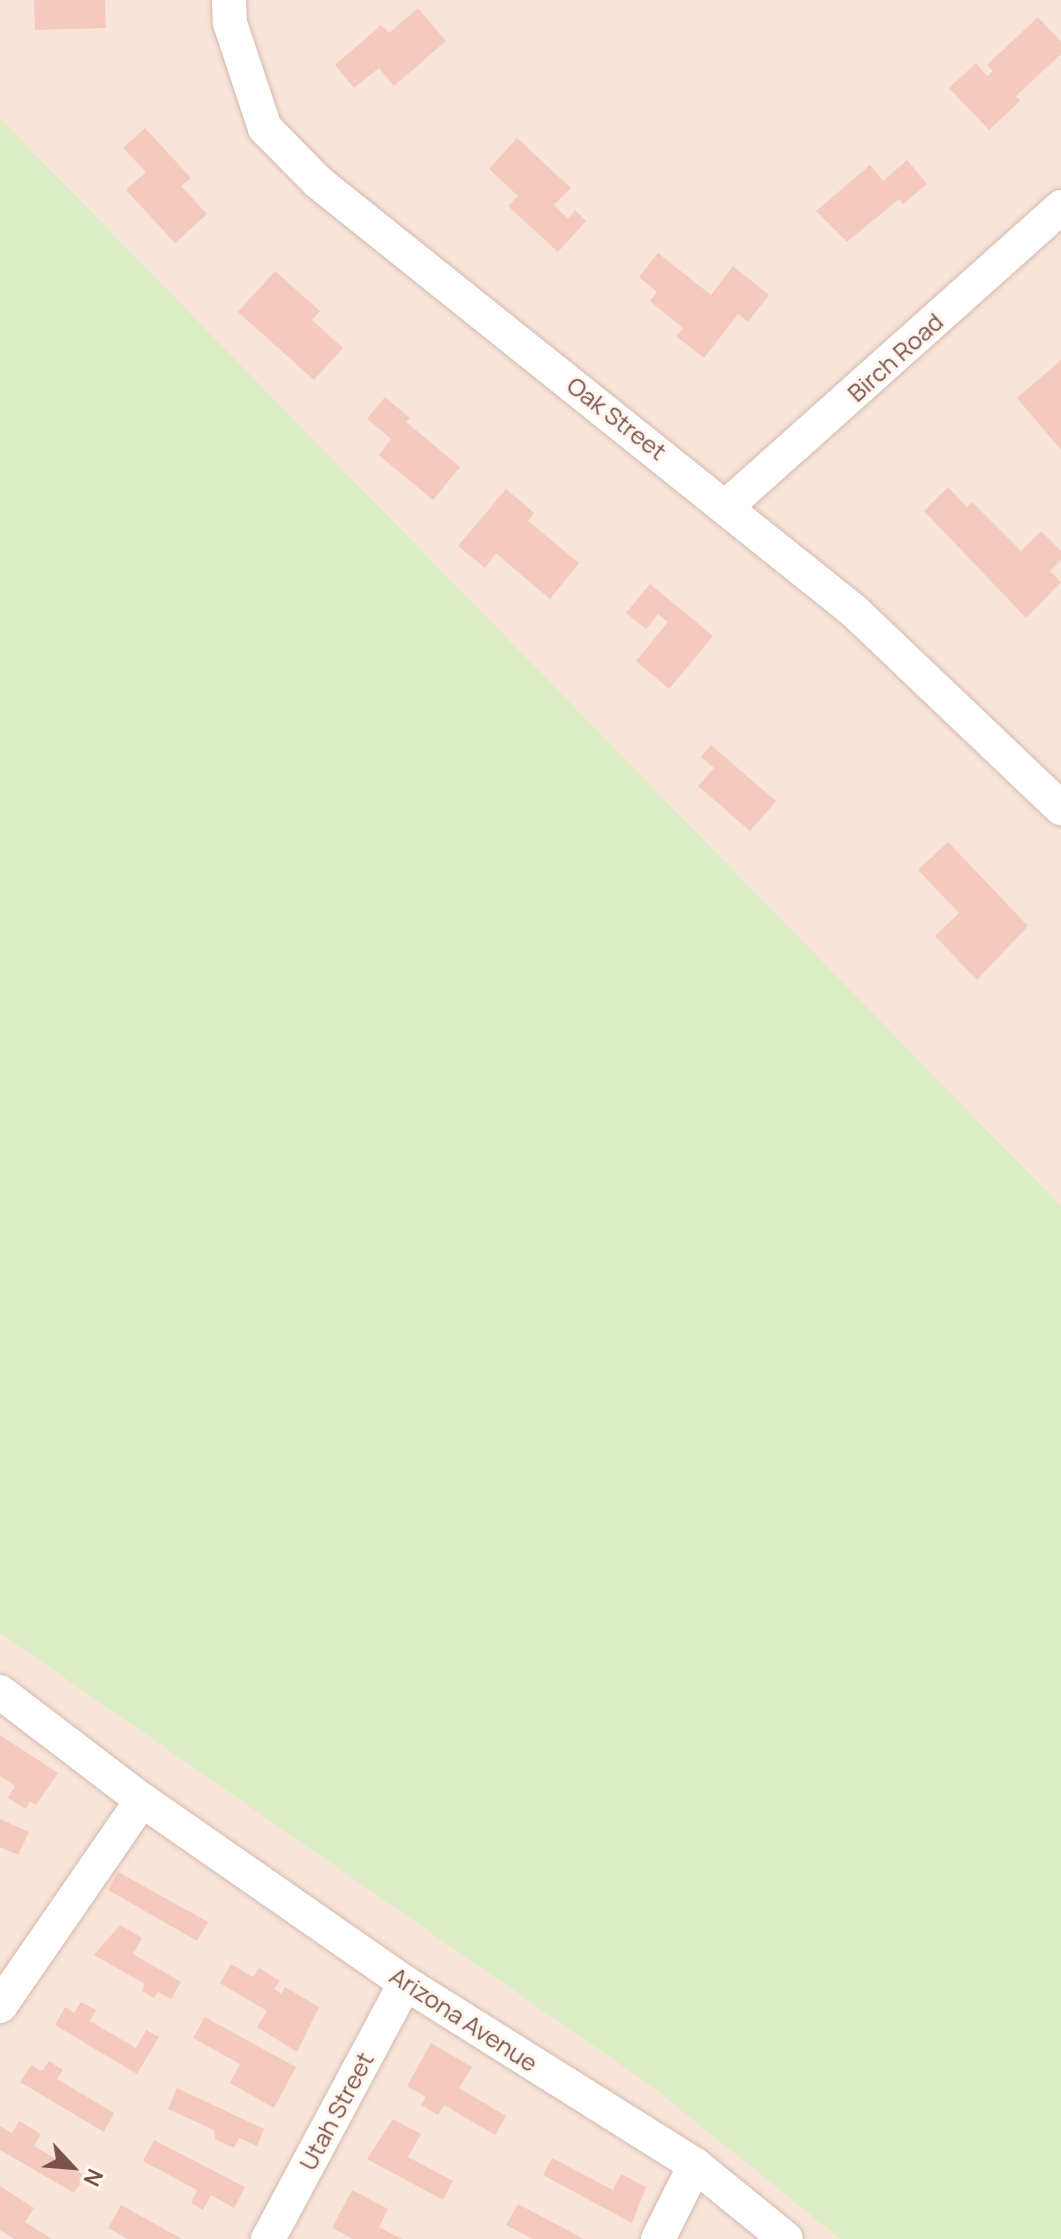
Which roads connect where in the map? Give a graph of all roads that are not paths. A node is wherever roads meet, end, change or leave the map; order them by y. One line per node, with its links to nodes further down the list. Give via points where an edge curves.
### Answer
1 (229, 0): 3 (street, Oak Street, via 230,23 265,128 318,182)
2 (1061, 207): 3 (street, Birch Road)
3 (728, 505): 4 (street, Oak Street, via 854,611)
4 (1061, 808)
5 (0, 1692): 6 (street, Arizona Avenue)
6 (142, 1800): 7 (street, Arizona Avenue); 8 (street)
7 (405, 1983): 9 (street, Arizona Avenue); 10 (street, Utah Street)
8 (0, 2006)
9 (695, 2165): 11 (street); 12 (street, Arizona Avenue)
10 (268, 2239)
11 (658, 2239)
12 (786, 2239)

